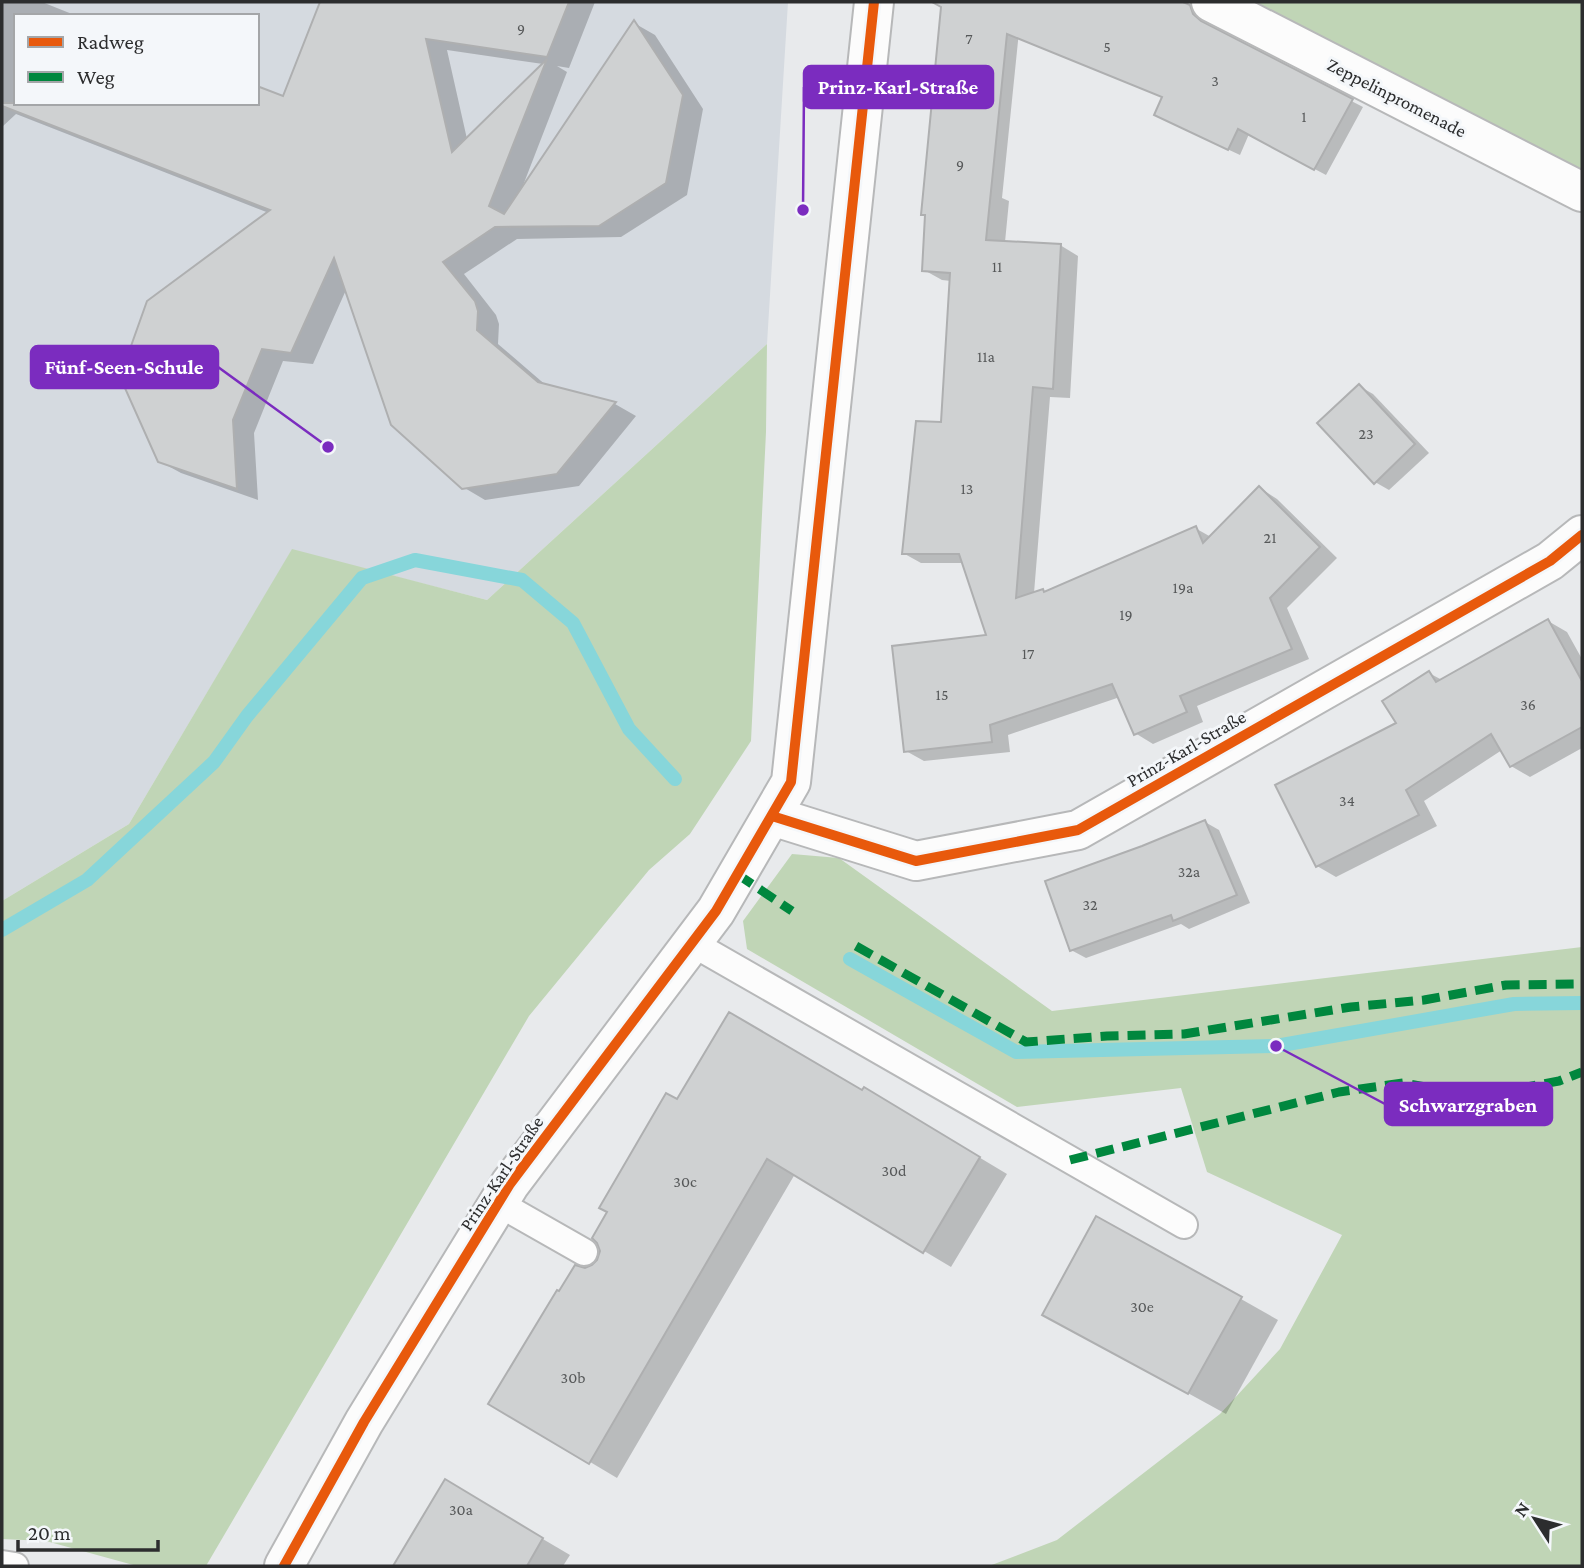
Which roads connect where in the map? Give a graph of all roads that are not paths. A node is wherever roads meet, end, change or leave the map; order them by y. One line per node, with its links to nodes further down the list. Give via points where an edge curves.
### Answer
1 (874, 2): 5 (street, Prinz-Karl-Straße, via 790,782)
2 (1211, 2): 3 (street, Zeppelinpromenade)
3 (1582, 192)
4 (1582, 535): 5 (street, Prinz-Karl-Straße, via 1550,561 1078,830 916,861)
5 (772, 816): 6 (street, Prinz-Karl-Straße)
6 (692, 943): 7 (street, Prinz-Karl-Straße); 8 (lane)
7 (498, 1203): 9 (lane); 12 (street, Prinz-Karl-Straße, via 364,1422)
8 (1184, 1225)
9 (583, 1252)
10 (2, 1564): 11 (lane)
11 (15, 1566)
12 (284, 1566)

